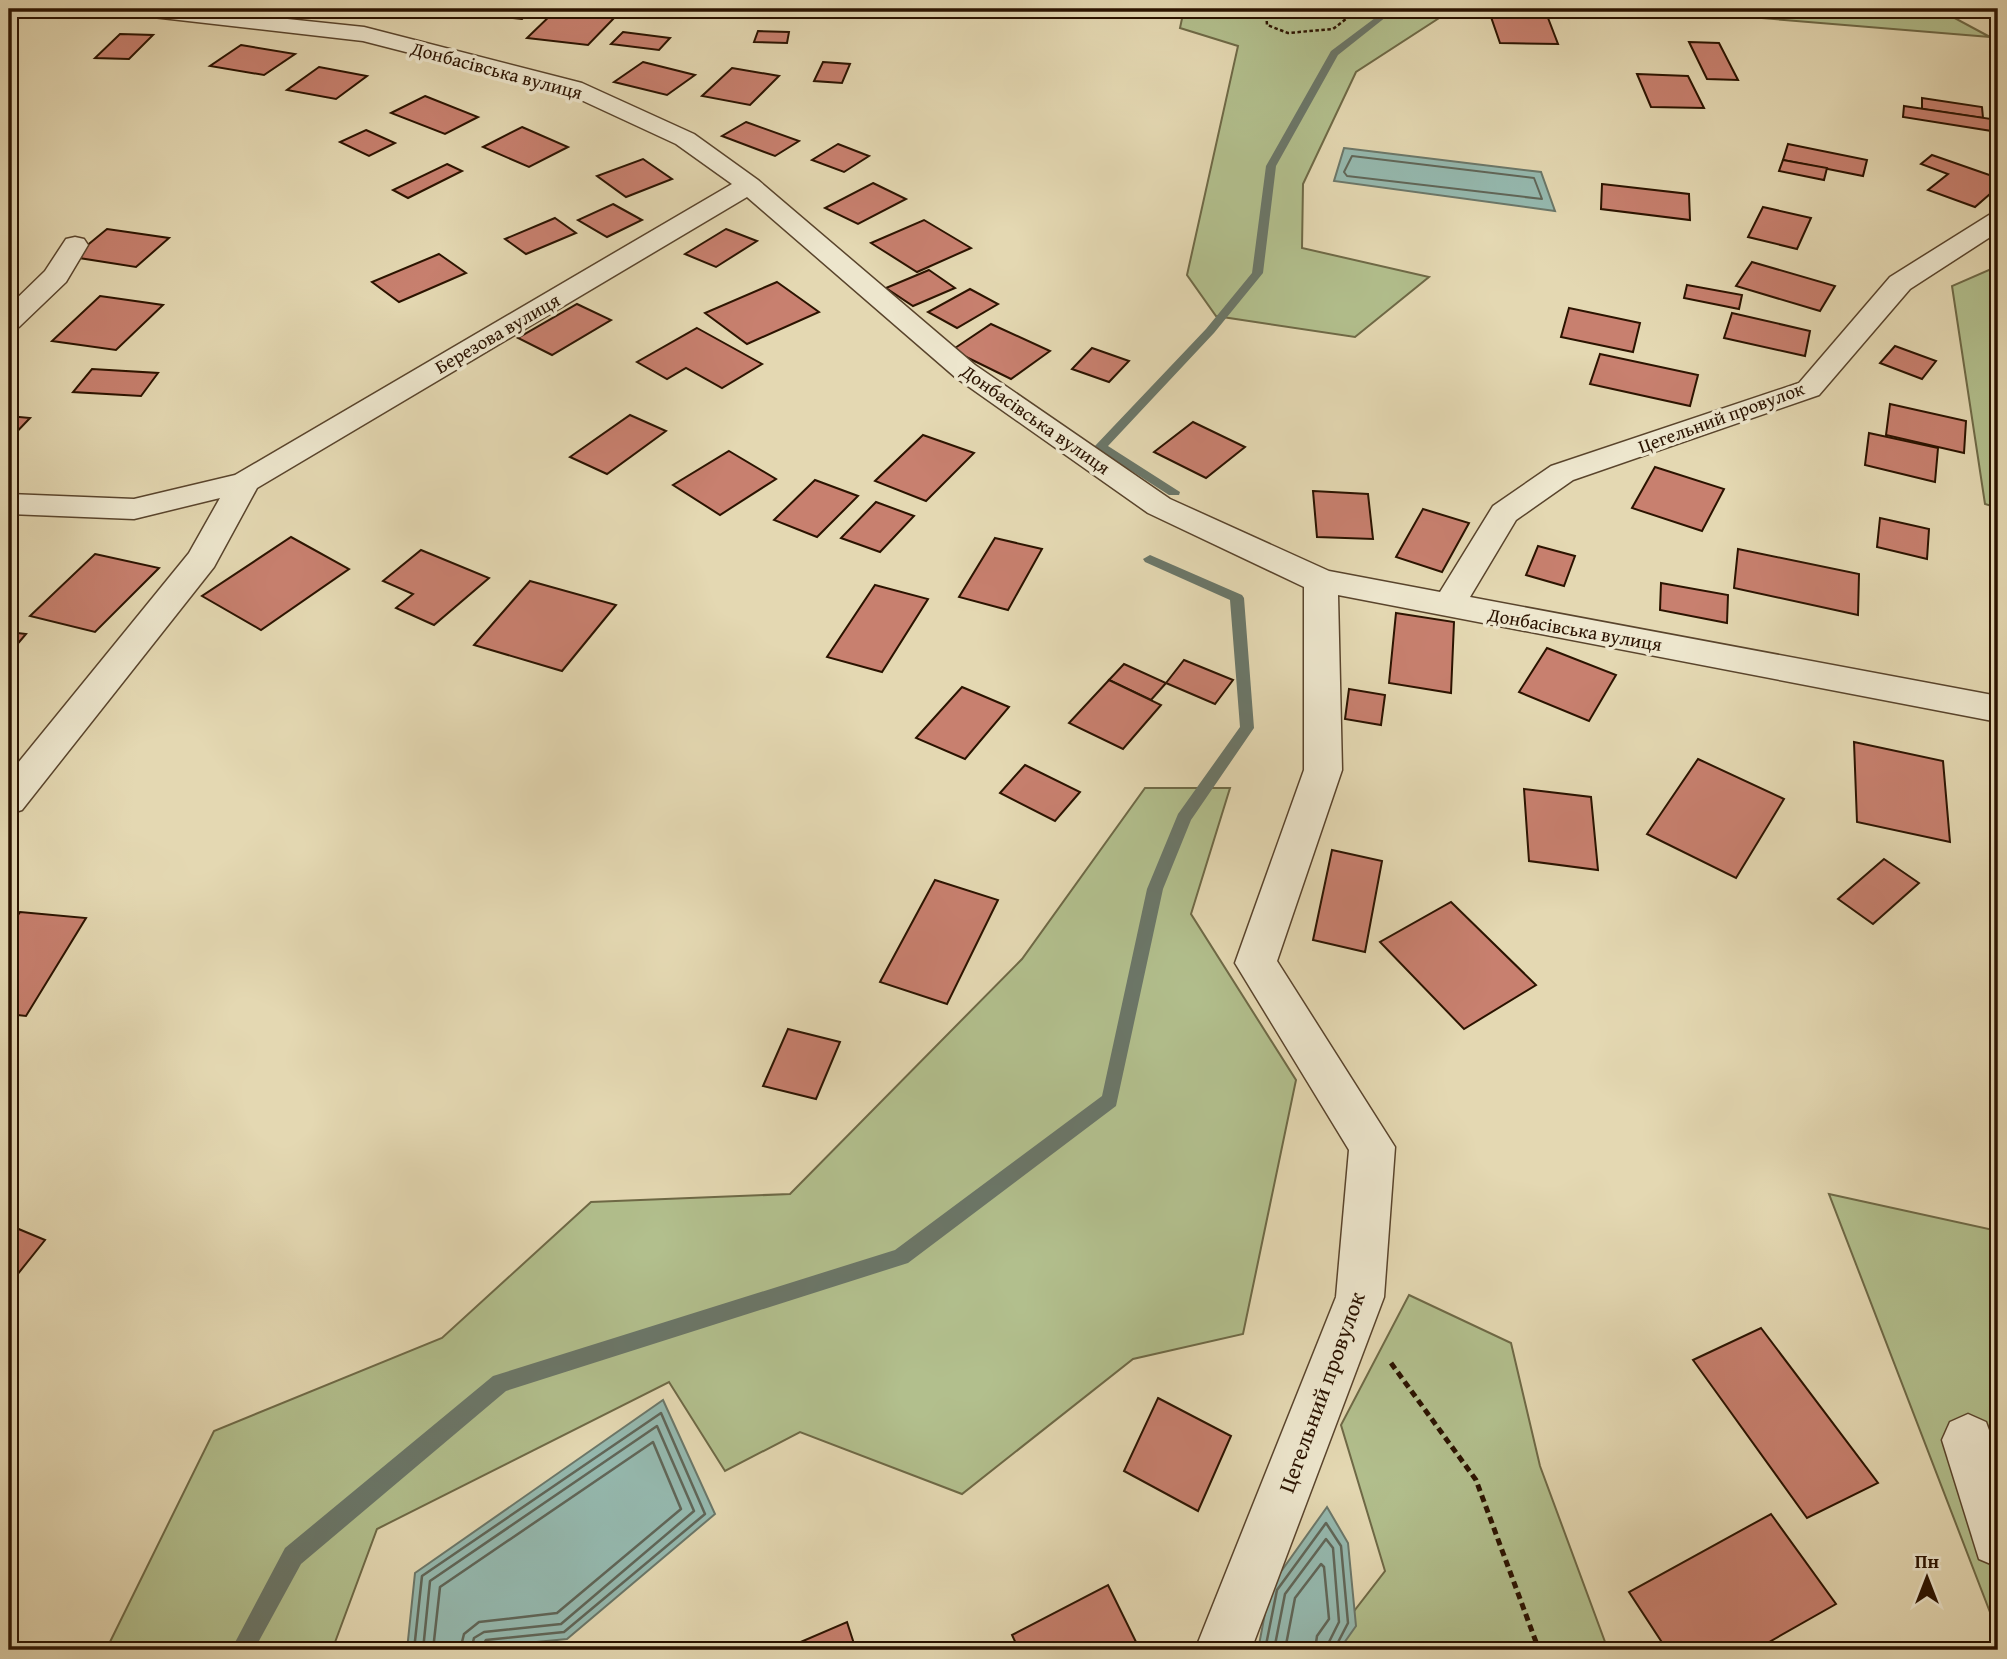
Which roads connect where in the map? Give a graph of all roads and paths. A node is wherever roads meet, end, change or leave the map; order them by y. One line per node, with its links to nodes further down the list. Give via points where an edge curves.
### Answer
1 (135, 9): 4 (street, Донбасівська вулиця, via 364,34 574,88 685,139)
2 (1266, 9): 3 (path, via 1267,25 1288,33 1333,29)
3 (1359, 9)
4 (749, 186): 8 (street, Березова вулиця); 10 (street, Донбасівська вулиця, via 965,371 1159,506)
5 (1998, 221): 11 (street, Цегельний провулок, via 1900,282 1809,389 1562,473 1504,513)
6 (75, 245): 7 (street, via 56,276)
7 (9, 321)
8 (245, 481): 9 (street, Березова вулиця, via 134,509); 13 (street, via 202,559)
9 (9, 505)
10 (1321, 580): 11 (street, Донбасівська вулиця); 14 (street, Цегельний провулок, via 1323,770 1256,963 1372,1147)
11 (1448, 606): 12 (street, Донбасівська вулиця)
12 (1998, 709)
13 (9, 800)
14 (1360, 1297): 17 (street, Цегельний провулок); 18 (path, via 1373,1339 1476,1480)
15 (1968, 1440): 16 (street)
16 (1998, 1540)
17 (1223, 1650)
18 (1539, 1650)

